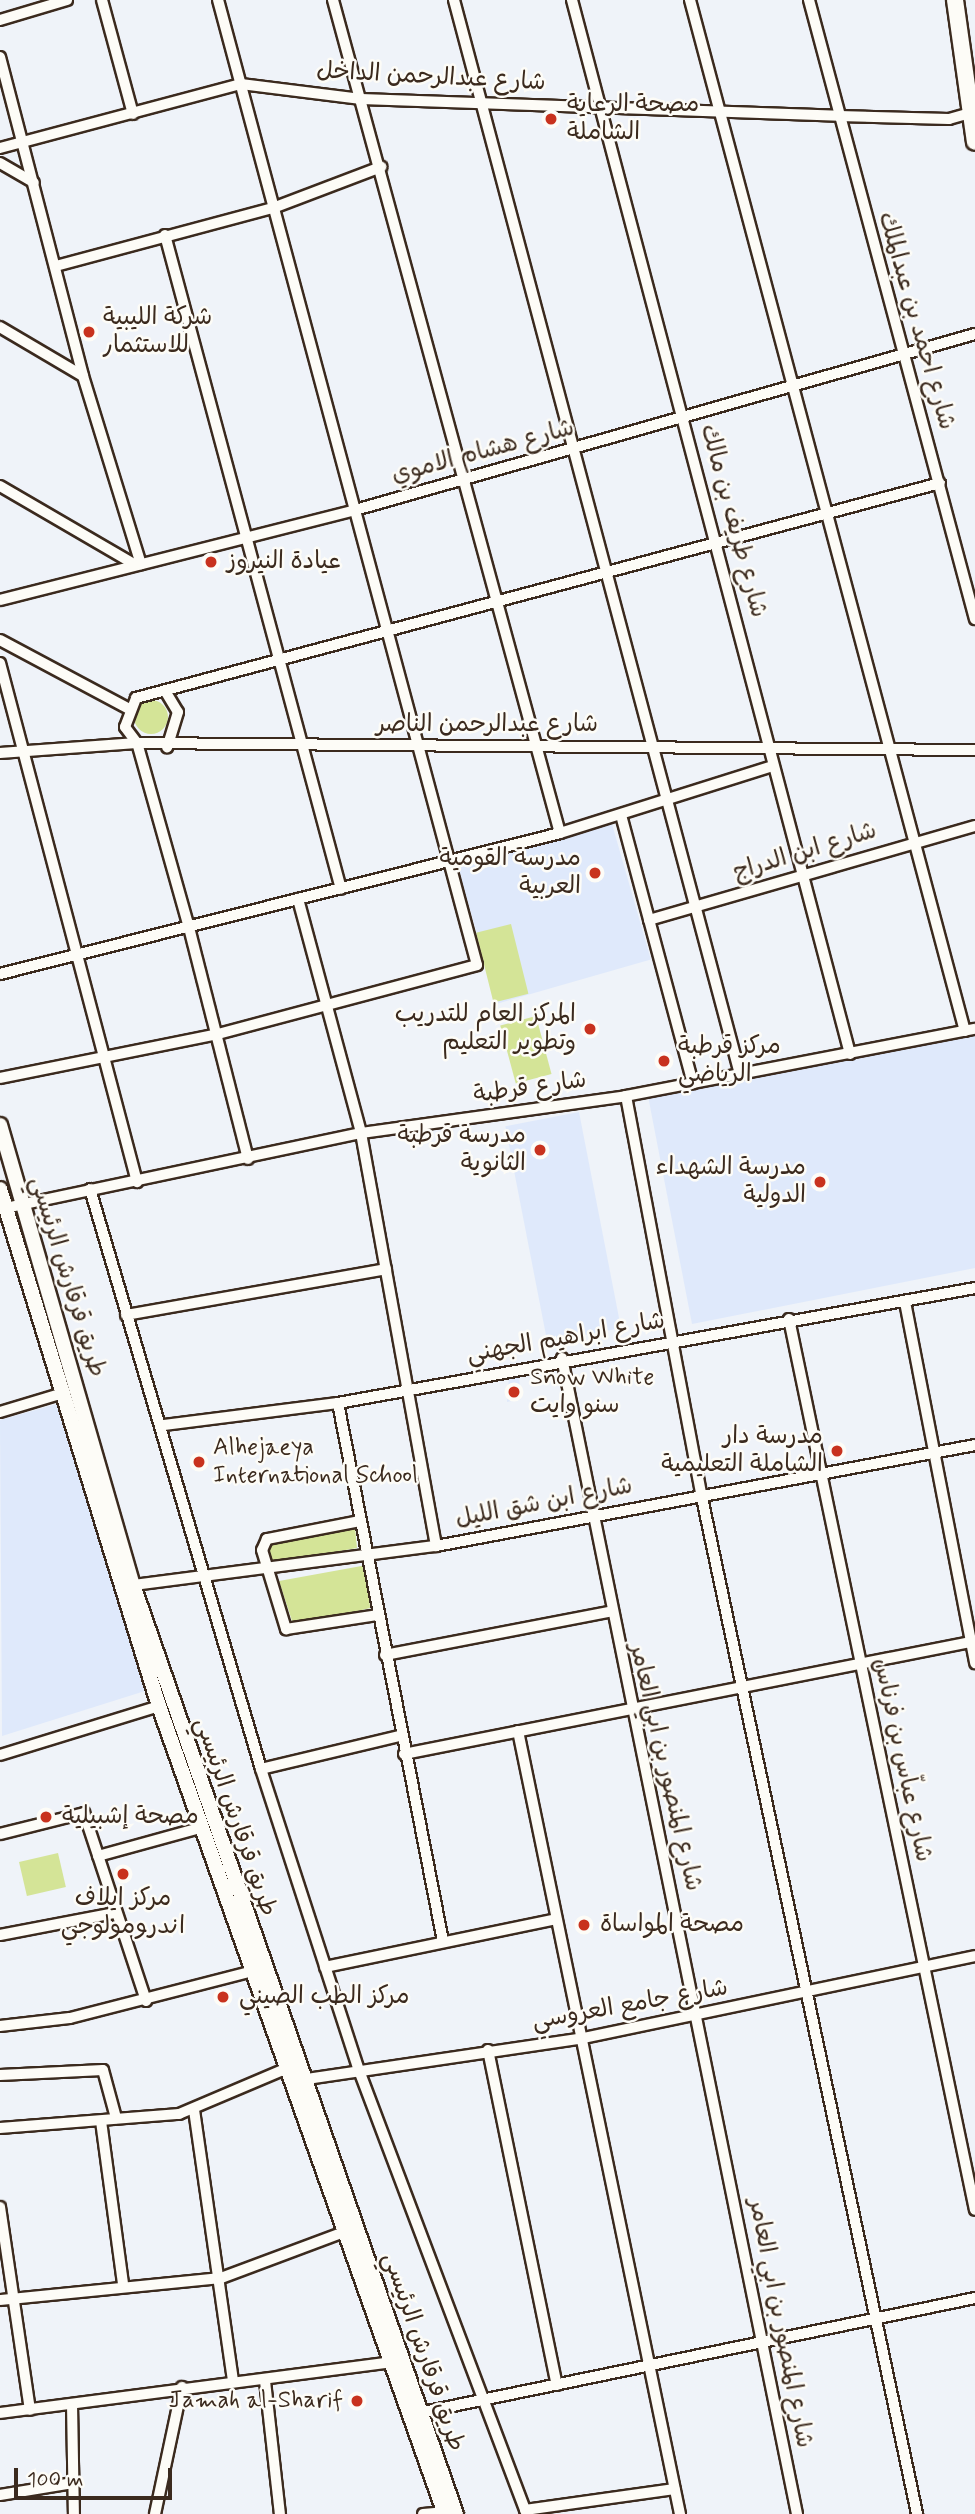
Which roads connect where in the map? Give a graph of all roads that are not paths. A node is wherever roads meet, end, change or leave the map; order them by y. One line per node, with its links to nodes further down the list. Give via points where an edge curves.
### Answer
1 (68, 0): 11 (street)
2 (102, 0): 20 (street)
3 (218, 0): 14 (street)
4 (333, 0): 15 (street)
5 (454, 0): 16 (street)
6 (572, 0): 17 (street, شارع طريف بن مالك)
7 (690, 0): 18 (street)
8 (809, 0): 21 (street, شارع احمد بن عبدالملك)
9 (950, 0): 12 (highway)
10 (956, 0): 12 (highway)
11 (0, 20)
12 (960, 43): 19 (highway)
13 (0, 57): 23 (street)
14 (240, 84): 15 (street, شارع عبدالرحمن الداخل); 20 (street, شارع عبدالرحمن الداخل); 28 (street)
15 (360, 99): 16 (street, شارع عبدالرحمن الداخل); 26 (street)
16 (484, 103): 17 (street, شارع عبدالرحمن الداخل); 37 (street)
17 (601, 107): 18 (street, شارع عبدالرحمن الداخل); 36 (street, شارع طريف بن مالك)
18 (722, 113): 21 (street, شارع عبدالرحمن الداخل); 35 (street)
19 (970, 113): 21 (street, شارع عبدالرحمن الداخل, via 949,119); 22 (highway)
20 (133, 114): 23 (street, شارع عبدالرحمن الداخل)
21 (839, 116): 33 (street, شارع احمد بن عبدالملك)
22 (975, 142)
23 (24, 144): 24 (street, شارع عبدالرحمن الداخل); 27 (street)
24 (0, 148)
25 (0, 163): 27 (street)
26 (381, 167): 28 (street); 38 (street)
27 (34, 183): 30 (street)
28 (273, 208): 29 (street); 41 (street)
29 (165, 234): 30 (street); 43 (street)
30 (56, 266): 34 (street)
31 (0, 327): 34 (street)
32 (975, 334): 33 (street, شارع هشام الاموي)
33 (903, 356): 35 (street, شارع هشام الاموي); 39 (street, شارع احمد بن عبدالملك)
34 (83, 376): 45 (street)
35 (794, 383): 36 (street, شارع هشام الاموي); 42 (street)
36 (683, 413): 37 (street, شارع هشام الاموي); 44 (street, شارع طريف بن مالك)
37 (577, 449): 38 (street, شارع هشام الاموي); 46 (street)
38 (464, 478): 41 (street, شارع هشام الاموي); 48 (street)
39 (940, 483): 42 (street); 49 (street, شارع احمد بن عبدالملك)
40 (0, 486): 45 (street)
41 (355, 510): 43 (street, شارع هشام الاموي); 50 (street)
42 (828, 513): 44 (street); 61 (street)
43 (243, 535): 45 (street, شارع هشام الاموي); 52 (street)
44 (718, 541): 46 (street); 58 (street, شارع طريف بن مالك)
45 (138, 564): 47 (street, شارع هشام الاموي)
46 (609, 570): 48 (street); 59 (street)
47 (0, 600)
48 (497, 601): 50 (street); 60 (street)
49 (975, 619)
50 (387, 630): 52 (street); 63 (street)
51 (0, 640): 55 (street)
52 (281, 662): 54 (street); 57 (street)
53 (0, 663): 65 (street)
54 (167, 694): 55 (street, via 142,692); 62 (street, via 178,712)
55 (129, 709): 56 (street, via 125,727)
56 (137, 743): 62 (street, شارع عبدالرحمن الناصر); 65 (street, شارع عبدالرحمن الناصر); 79 (street)
57 (301, 743): 62 (street, شارع عبدالرحمن الناصر); 63 (street, شارع عبدالرحمن الناصر); 75 (street)
58 (768, 744): 59 (street, شارع عبدالرحمن الناصر); 61 (street, شارع عبدالرحمن الناصر); 67 (street, شارع طريف بن مالك)
59 (654, 745): 60 (street, شارع عبدالرحمن الناصر); 68 (street)
60 (535, 746): 63 (street, شارع عبدالرحمن الناصر); 71 (street)
61 (888, 746): 64 (street, شارع عبدالرحمن الناصر); 72 (street)
62 (167, 747)
63 (419, 747): 73 (street)
64 (975, 750)
65 (21, 752): 66 (street, شارع عبدالرحمن الناصر); 80 (street)
66 (0, 753)
67 (774, 766): 68 (street); 74 (street, شارع طريف بن مالك)
68 (669, 801): 69 (street); 77 (street)
69 (621, 815): 71 (street); 78 (street)
70 (975, 826): 72 (street, شارع ابن الدراج)
71 (560, 833): 73 (street)
72 (915, 839): 74 (street, شارع ابن الدراج); 83 (street)
73 (449, 861): 75 (street); 82 (street, via 475,968)
74 (804, 879): 77 (street, شارع ابن الدراج); 85 (street, شارع طريف بن مالك)
75 (341, 889): 76 (street)
76 (298, 899): 79 (street); 82 (street)
77 (696, 907): 78 (street, شارع ابن الدراج); 87 (street)
78 (649, 920): 89 (street)
79 (188, 924): 80 (street); 84 (street)
80 (74, 952): 81 (street); 86 (street)
81 (0, 974)
82 (327, 1007): 84 (street); 92 (street)
83 (970, 1030): 85 (street, شارع قرطبة)
84 (218, 1034): 86 (street); 93 (street)
85 (850, 1054): 87 (street, شارع قرطبة)
86 (103, 1057): 88 (street); 94 (street)
87 (740, 1074): 89 (street, شارع قرطبة)
88 (0, 1078)
89 (693, 1083): 90 (street, شارع قرطبة)
90 (626, 1096): 92 (street, شارع قرطبة); 104 (street)
91 (0, 1125): 97 (main road, طريق قرقارش الرئيسي)
92 (361, 1133): 93 (street, شارع قرطبة); 99 (street)
93 (248, 1158): 94 (street, شارع قرطبة)
94 (137, 1182): 96 (street, شارع قرطبة)
95 (0, 1189): 98 (main road, طريق قرقارش الرئيسي)
96 (90, 1189): 97 (street, شارع قرطبة); 102 (street)
97 (21, 1205): 98 (street, شارع قرطبة); 121 (main road, طريق قرقارش الرئيسي)
98 (5, 1208): 107 (main road, طريق قرقارش الرئيسي)
99 (386, 1269): 102 (street); 106 (street)
100 (975, 1287): 101 (street, شارع ابراهيم الجهني)
101 (905, 1301): 103 (street, شارع ابراهيم الجهني); 112 (street)
102 (126, 1315): 110 (street)
103 (789, 1319): 104 (street, شارع ابراهيم الجهني); 113 (street, شارع عباّس بن فرناس)
104 (675, 1340): 105 (street, شارع ابراهيم الجهني); 114 (street)
105 (562, 1358): 106 (street, شارع ابراهيم الجهني); 115 (street, شارع المنصور بن ابي العامر)
106 (408, 1390): 108 (street, شارع ابراهيم الجهني); 117 (street)
107 (63, 1393): 109 (street); 121 (main road, طريق قرقارش الرئيسي)
108 (338, 1403): 110 (street, شارع ابراهيم الجهني); 116 (street)
109 (0, 1412)
110 (164, 1425): 120 (street)
111 (975, 1445): 112 (street, شارع ابن شق الليل)
112 (931, 1454): 113 (street, شارع ابن شق الليل); 124 (street)
113 (817, 1474): 114 (street, شارع ابن شق الليل); 126 (street, شارع عباّس بن فرناس)
114 (701, 1493): 115 (street, شارع ابن شق الليل); 128 (street)
115 (590, 1515): 117 (street, شارع ابن شق الليل); 122 (street, شارع المنصور بن ابي العامر)
116 (360, 1521): 118 (street); 119 (street, via 267,1539)
117 (436, 1546): 118 (street, شارع ابن شق الليل)
118 (367, 1557): 119 (street, شارع ابن شق الليل); 123 (street)
119 (265, 1566): 120 (street, شارع ابن شق الليل); 123 (street, via 288,1630)
120 (206, 1579): 121 (street, شارع ابن شق الليل); 135 (street)
121 (126, 1586): 129 (main road, طريق قرقارش الرئيسي); 155 (main road, طريق قرقارش الرئيسي)
122 (609, 1612): 125 (street); 130 (street, شارع المنصور بن ابي العامر)
123 (377, 1615): 125 (street)
124 (973, 1641): 126 (street); 127 (street)
125 (385, 1655): 132 (street)
126 (860, 1662): 128 (street); 145 (street, شارع عباّس بن فرناس)
127 (975, 1663)
128 (743, 1686): 130 (street); 147 (street)
129 (159, 1706): 134 (street); 136 (main road, طريق قرقارش الرئيسي)
130 (630, 1711): 131 (street); 149 (street, شارع المنصور بن ابي العامر)
131 (518, 1731): 133 (street); 140 (street)
132 (399, 1736): 133 (street); 135 (street)
133 (404, 1754): 142 (street)
134 (0, 1755)
135 (261, 1769): 144 (street)
136 (200, 1828): 138 (street); 146 (main road, طريق قرقارش الرئيسي)
137 (0, 1834): 138 (street, via 81,1812)
138 (98, 1856): 139 (street)
139 (114, 1913): 141 (street); 148 (street)
140 (556, 1919): 142 (street); 151 (street)
141 (0, 1936)
142 (443, 1941): 144 (street)
143 (975, 1956): 145 (street, شارع جامع العروسي)
144 (325, 1967): 153 (street)
145 (923, 1967): 147 (street, شارع جامع العروسي); 161 (street, شارع عباّس بن فرناس)
146 (249, 1972): 148 (street); 155 (main road, طريق قرقارش الرئيسي)
147 (808, 1992): 149 (street, شارع جامع العروسي); 167 (street)
148 (146, 2001): 150 (street)
149 (698, 2016): 151 (street, شارع جامع العروسي); 168 (street, شارع المنصور بن ابي العامر)
150 (0, 2026)
151 (583, 2038): 152 (street, شارع جامع العروسي); 170 (street)
152 (488, 2050): 153 (street, شارع جامع العروسي); 173 (street)
153 (360, 2073): 155 (street, شارع جامع العروسي); 175 (street)
154 (0, 2075): 157 (street, via 103,2070)
155 (292, 2077): 156 (street, شارع جامع العروسي); 162 (main road, طريق قرقارش الرئيسي); 179 (main road, طريق قرقارش الرئيسي)
156 (194, 2110): 157 (street, شارع جامع العروسي); 163 (street)
157 (116, 2118): 158 (street, شارع جامع العروسي)
158 (102, 2121): 159 (street, شارع جامع العروسي); 164 (street)
159 (0, 2128)
160 (0, 2207): 166 (street)
161 (975, 2210)
162 (344, 2232): 163 (street); 169 (main road, طريق قرقارش الرئيسي)
163 (221, 2278): 164 (street); 172 (street)
164 (123, 2284): 166 (street)
165 (975, 2298): 167 (street)
166 (5, 2299): 177 (street)
167 (877, 2315): 168 (street); 191 (street)
168 (760, 2338): 170 (street); 190 (street, شارع المنصور بن ابي العامر)
169 (392, 2362): 171 (street); 179 (main road, طريق قرقارش الرئيسي)
170 (650, 2369): 173 (street); 181 (street)
171 (265, 2381): 172 (street); 187 (street)
172 (233, 2382): 174 (street)
173 (557, 2385): 175 (street)
174 (182, 2387): 176 (street); 186 (street)
175 (481, 2399): 179 (street); 183 (street)
176 (72, 2404): 177 (street); 180 (street)
177 (30, 2410): 178 (street)
178 (0, 2413)
179 (414, 2414): 184 (main road, طريق قرقارش الرئيسي)
180 (73, 2483): 182 (street); 185 (street)
181 (674, 2489): 183 (street); 189 (street)
182 (0, 2496)
183 (526, 2512)
184 (448, 2513): 188 (street)
185 (74, 2514)
186 (155, 2514)
187 (280, 2514)
188 (423, 2514)
189 (680, 2514)
190 (797, 2514)
191 (917, 2514)

